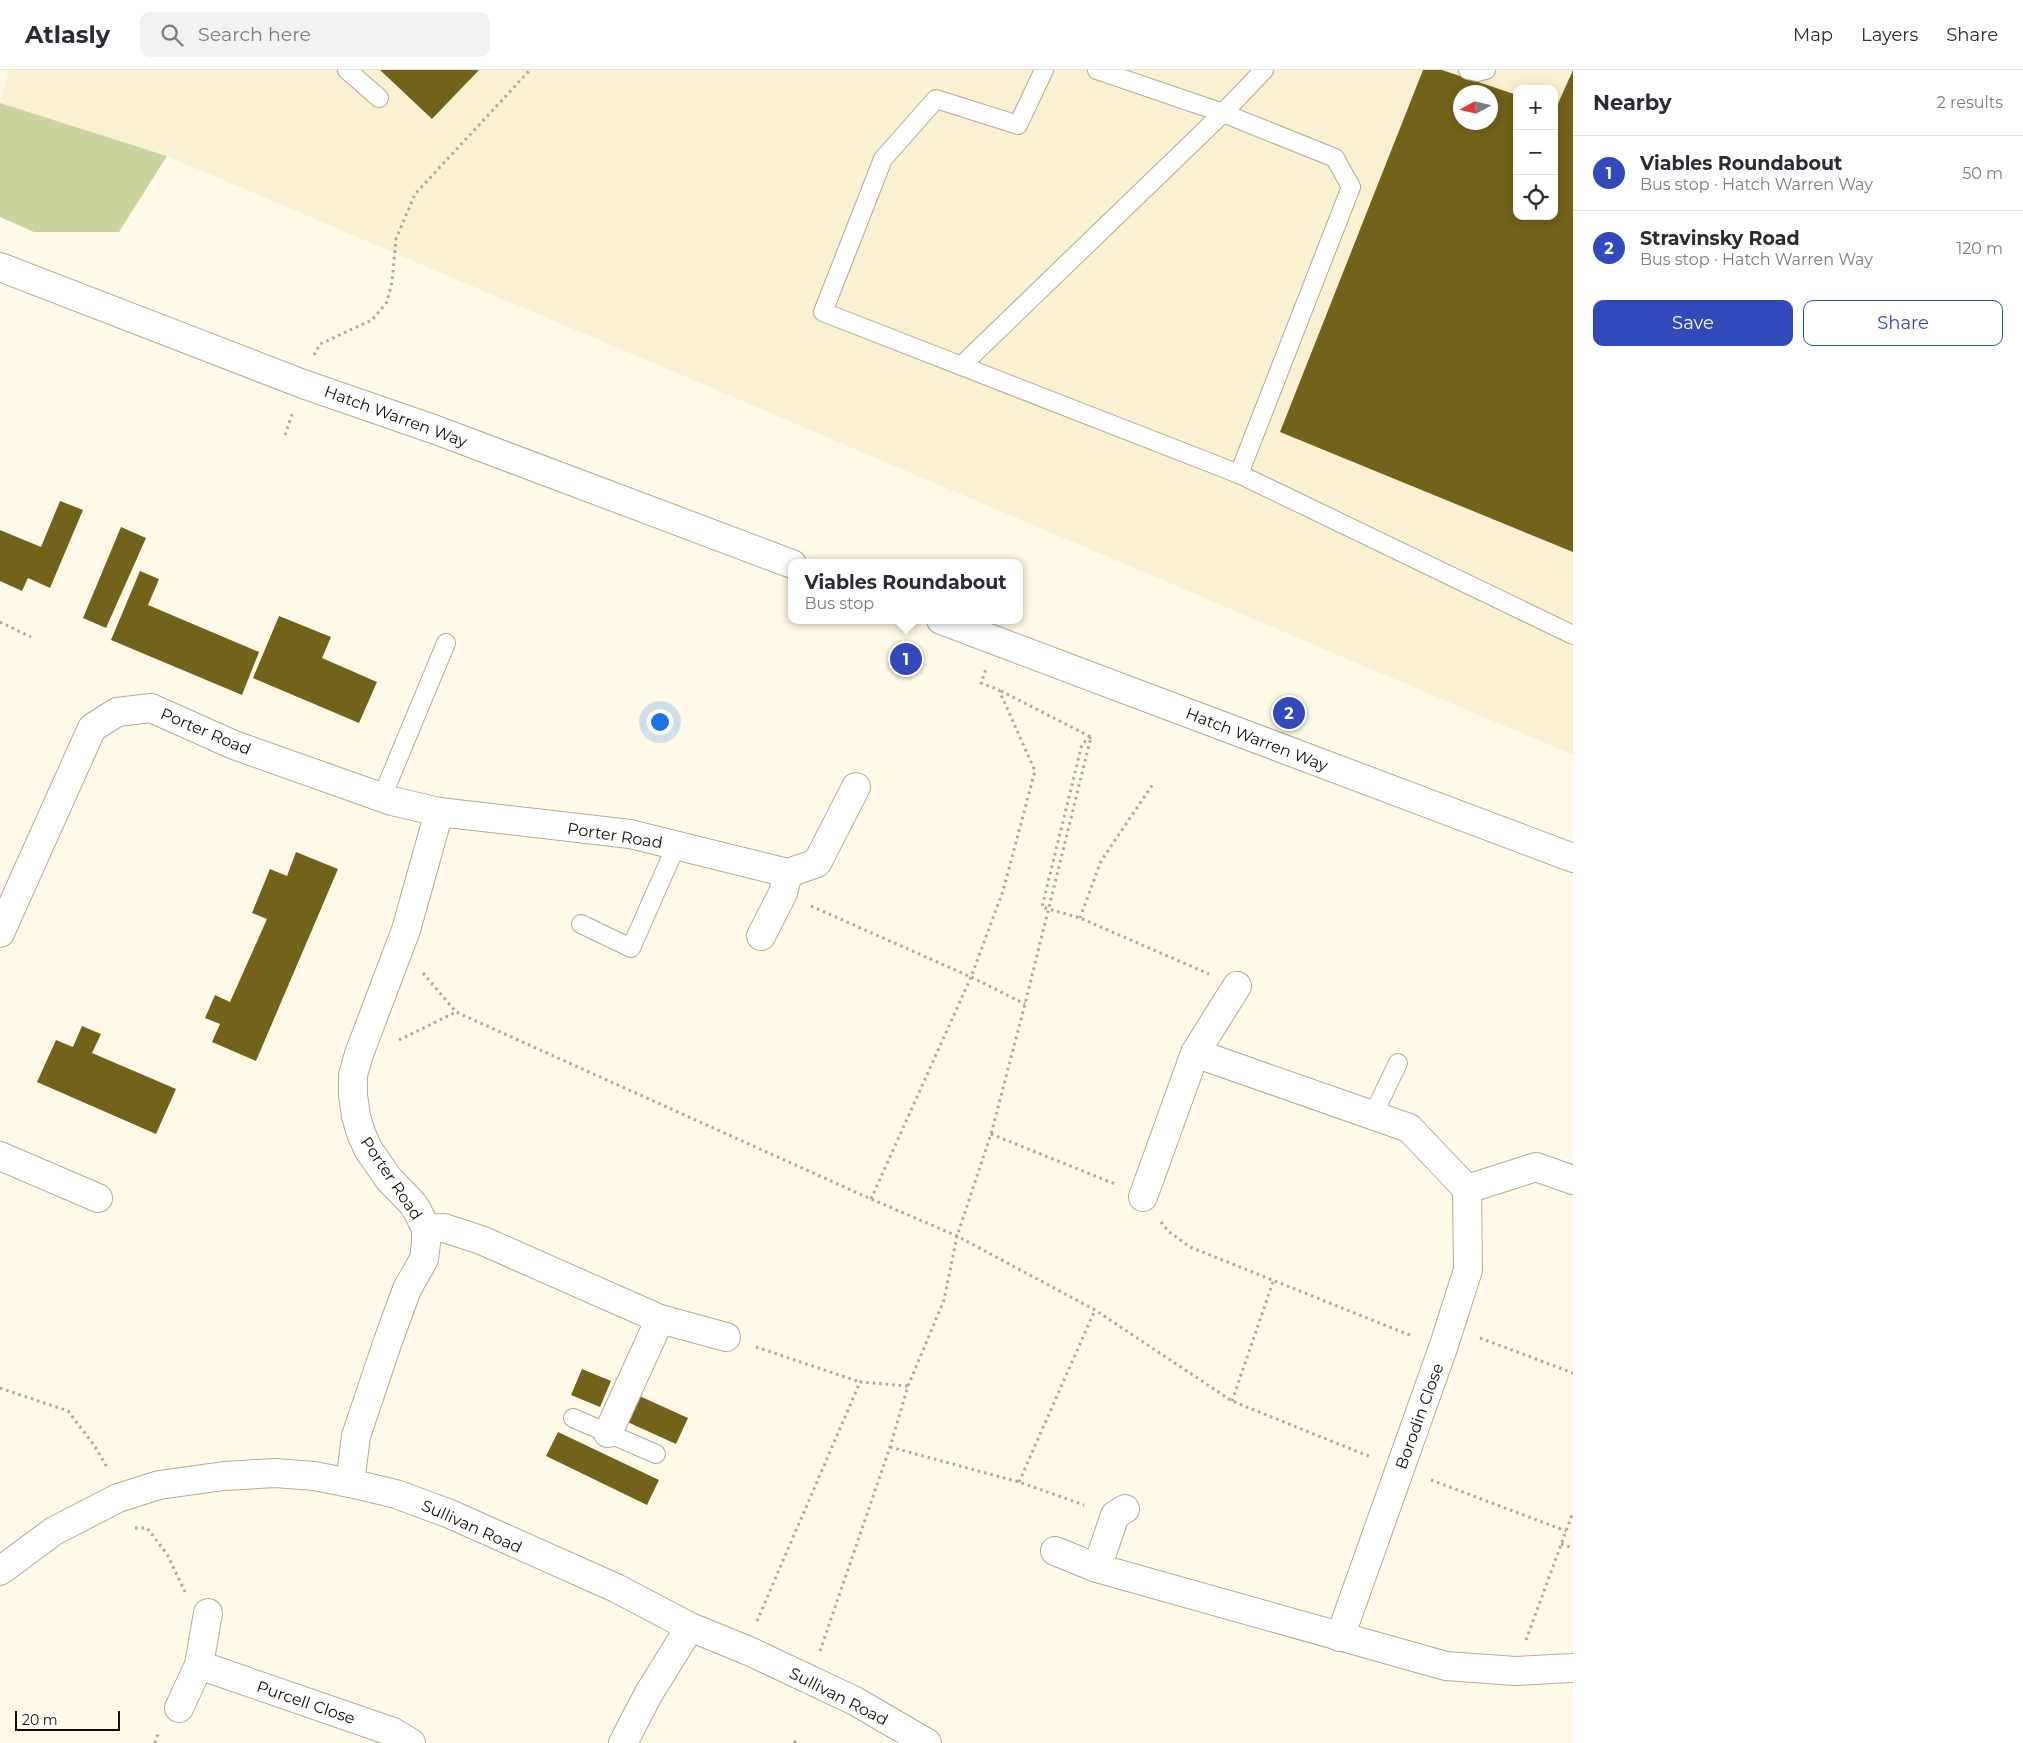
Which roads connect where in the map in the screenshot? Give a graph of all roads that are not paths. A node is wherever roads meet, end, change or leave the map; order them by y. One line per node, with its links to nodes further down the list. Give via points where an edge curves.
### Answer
1 (347, 70): 7 (lane)
2 (1044, 70): 10 (lane, via 1018,125 936,98 883,159 823,312)
3 (1097, 70): 8 (lane)
4 (1264, 70): 8 (lane)
5 (1468, 70): 6 (lane)
6 (1486, 70)
7 (379, 98)
8 (1223, 113): 10 (lane); 11 (lane, via 1335,158 1351,187)
9 (0, 267): 12 (street, Hatch Warren Way, via 303,384 436,430)
10 (961, 366): 11 (lane)
11 (1239, 474): 14 (lane)
12 (788, 562)
13 (952, 624): 20 (street, Hatch Warren Way)
14 (1573, 636)
15 (446, 642): 17 (lane)
16 (856, 787): 21 (street, via 817,863)
17 (382, 797): 18 (street, Porter Road); 23 (street, Porter Road, via 234,745 151,708 117,712 92,728)
18 (439, 812): 19 (street, Porter Road, via 630,834); 34 (street, Porter Road, via 408,923 353,1076 356,1116 368,1148 388,1178 413,1204)
19 (676, 846): 21 (street, Porter Road); 22 (lane, via 631,948)
20 (1573, 858)
21 (785, 883): 24 (street)
22 (581, 924)
23 (2, 925)
24 (760, 936)
25 (1237, 986): 26 (street)
26 (1195, 1053): 28 (street); 32 (street)
27 (1398, 1063): 28 (lane)
28 (1373, 1116): 31 (street, via 1409,1128)
29 (0, 1156): 33 (street)
30 (1573, 1180): 31 (street, via 1536,1167)
31 (1467, 1188): 47 (street, Borodin Close, via 1468,1270 1447,1338)
32 (1143, 1197)
33 (98, 1198)
34 (426, 1229): 35 (street, Porter Road, via 444,1228 481,1240); 40 (street, Porter Road, via 424,1259 407,1289 356,1436)
35 (660, 1319): 36 (street, Porter Road); 38 (street)
36 (726, 1337)
37 (573, 1418): 38 (lane)
38 (608, 1433): 39 (lane)
39 (656, 1454)
40 (350, 1483): 44 (street, Sullivan Road, via 275,1473 159,1485 118,1498 54,1531); 46 (street, Sullivan Road, via 396,1494 450,1514 616,1588)
41 (1120, 1512): 43 (street)
42 (1055, 1551): 43 (street)
43 (1097, 1568): 47 (street)
44 (0, 1571)
45 (208, 1613): 48 (street)
46 (690, 1627): 52 (street); 53 (street, Sullivan Road, via 855,1701)
47 (1340, 1637): 49 (street, via 1446,1666 1515,1671)
48 (199, 1665): 50 (street); 51 (street, Purcell Close, via 393,1732)
49 (1573, 1668)
50 (180, 1708)
51 (411, 1743)
52 (623, 1743)
53 (927, 1743)

